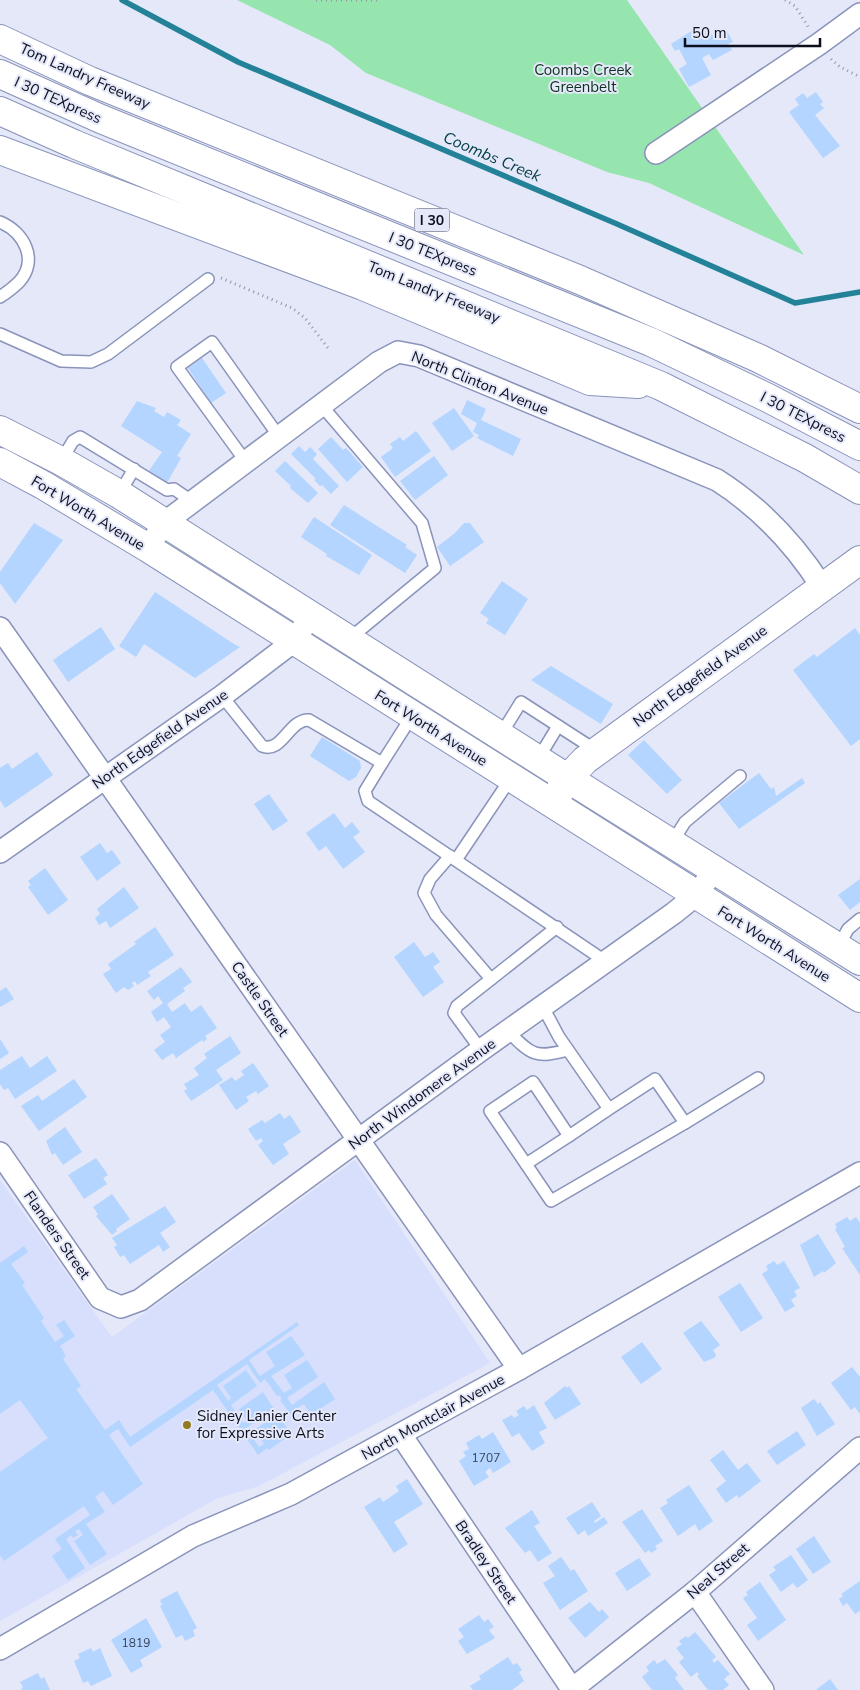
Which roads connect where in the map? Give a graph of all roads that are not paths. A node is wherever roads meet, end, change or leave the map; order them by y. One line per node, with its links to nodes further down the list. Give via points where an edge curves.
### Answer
1 (860, 14): 6 (street)
2 (0, 39): 13 (main road, Tom Landry Freeway / I 30, via 90,80 642,307 758,358)
3 (0, 74): 16 (main road, I 30 TEXpress, via 101,119 650,342)
4 (0, 111): 11 (main road, Tom Landry Freeway)
5 (0, 150): 11 (main road, via 364,286 590,381)
6 (656, 153)
7 (0, 222): 9 (lane, via 24,240 29,255 27,269 19,282)
8 (208, 280): 10 (lane, via 108,354 91,362 61,361)
9 (0, 298)
10 (0, 334)
11 (662, 386): 21 (main road, Tom Landry Freeway, via 805,458)
12 (322, 406): 15 (street, North Clinton Avenue); 27 (street, North Clinton Avenue, via 379,362 398,352 419,356 717,480 771,521 803,558); 30 (lane, via 422,523 435,568)
13 (860, 409)
14 (0, 430): 17 (main road, Fort Worth Avenue)
15 (280, 438): 19 (street, North Clinton Avenue); 19 (lane, via 212,342 177,367)
16 (860, 446)
17 (61, 461): 20 (lane, via 73,441 80,437); 22 (main road, Fort Worth Avenue)
18 (0, 462): 25 (main road, Fort Worth Avenue)
19 (246, 462): 23 (street, North Clinton Avenue)
20 (134, 469): 22 (lane); 23 (lane)
21 (860, 490)
22 (119, 494): 24 (main road, Fort Worth Avenue)
23 (193, 502): 24 (street, North Clinton Avenue)
24 (164, 523): 25 (street, North Clinton Avenue); 28 (main road, Fort Worth Avenue)
25 (148, 548): 31 (main road, Fort Worth Avenue)
26 (852, 566): 27 (main road, North Edgefield Avenue)
27 (822, 587): 36 (main road, North Edgefield Avenue)
28 (311, 616): 30 (main road, Fort Worth Avenue); 31 (street, North Edgefield Avenue)
29 (0, 628): 39 (street, Castle Street)
30 (347, 640): 35 (main road, Fort Worth Avenue)
31 (293, 642): 32 (street, North Edgefield Avenue); 33 (main road, Fort Worth Avenue)
32 (222, 696): 38 (lane, via 262,746 274,747 299,721 309,720); 39 (street, North Edgefield Avenue)
33 (412, 716): 38 (lane); 41 (main road, Fort Worth Avenue)
34 (558, 726): 35 (lane, via 521,702); 36 (lane); 37 (lane)
35 (500, 736): 37 (main road, Fort Worth Avenue)
36 (597, 751): 42 (main road, North Edgefield Avenue)
37 (538, 760): 42 (main road, Fort Worth Avenue)
38 (382, 763): 46 (lane, via 365,791 368,801)
39 (105, 776): 45 (street, North Edgefield Avenue); 63 (street, Castle Street)
40 (740, 776): 44 (lane, via 685,822)
41 (511, 778): 43 (main road, Fort Worth Avenue); 46 (lane)
42 (568, 779): 43 (main road, North Edgefield Avenue); 44 (main road, Fort Worth Avenue)
43 (552, 804): 48 (main road, Fort Worth Avenue)
44 (672, 844): 47 (main road, Fort Worth Avenue)
45 (0, 852)
46 (453, 858): 50 (lane); 53 (lane, via 430,879 424,893 436,914)
47 (714, 871): 48 (street, North Windomere Avenue); 51 (main road, Fort Worth Avenue)
48 (695, 896): 52 (street, North Windomere Avenue); 54 (main road, Fort Worth Avenue)
49 (860, 919): 51 (lane, via 848,929)
50 (557, 928): 52 (lane); 53 (lane)
51 (849, 955)
52 (605, 961): 55 (street, North Windomere Avenue)
53 (491, 979): 57 (lane, via 457,1006 454,1013)
54 (860, 997)
55 (543, 1007): 56 (street, North Windomere Avenue); 58 (lane)
56 (508, 1031): 57 (street, North Windomere Avenue); 58 (lane, via 524,1048 542,1056)
57 (481, 1050): 63 (street, North Windomere Avenue)
58 (568, 1050): 60 (lane)
59 (758, 1078): 61 (lane)
60 (609, 1109): 61 (lane, via 655,1079); 62 (lane)
61 (685, 1123): 65 (lane, via 551,1201)
62 (569, 1136): 65 (lane); 65 (lane, via 533,1082 490,1111)
63 (359, 1141): 67 (street, North Windomere Avenue, via 140,1300); 68 (street, Castle Street)
64 (0, 1153): 67 (street, Flanders Street, via 100,1298)
65 (526, 1164)
66 (860, 1173): 68 (street, North Montclair Avenue)
67 (121, 1307)
68 (520, 1369): 69 (street, North Montclair Avenue)
69 (400, 1435): 72 (street, North Montclair Avenue, via 291,1494 193,1536); 73 (street, Bradley Street)
70 (860, 1448): 71 (street, Neal Street)
71 (694, 1592): 73 (street, Neal Street); 74 (street)
72 (0, 1650)
73 (572, 1690)
74 (763, 1690)

